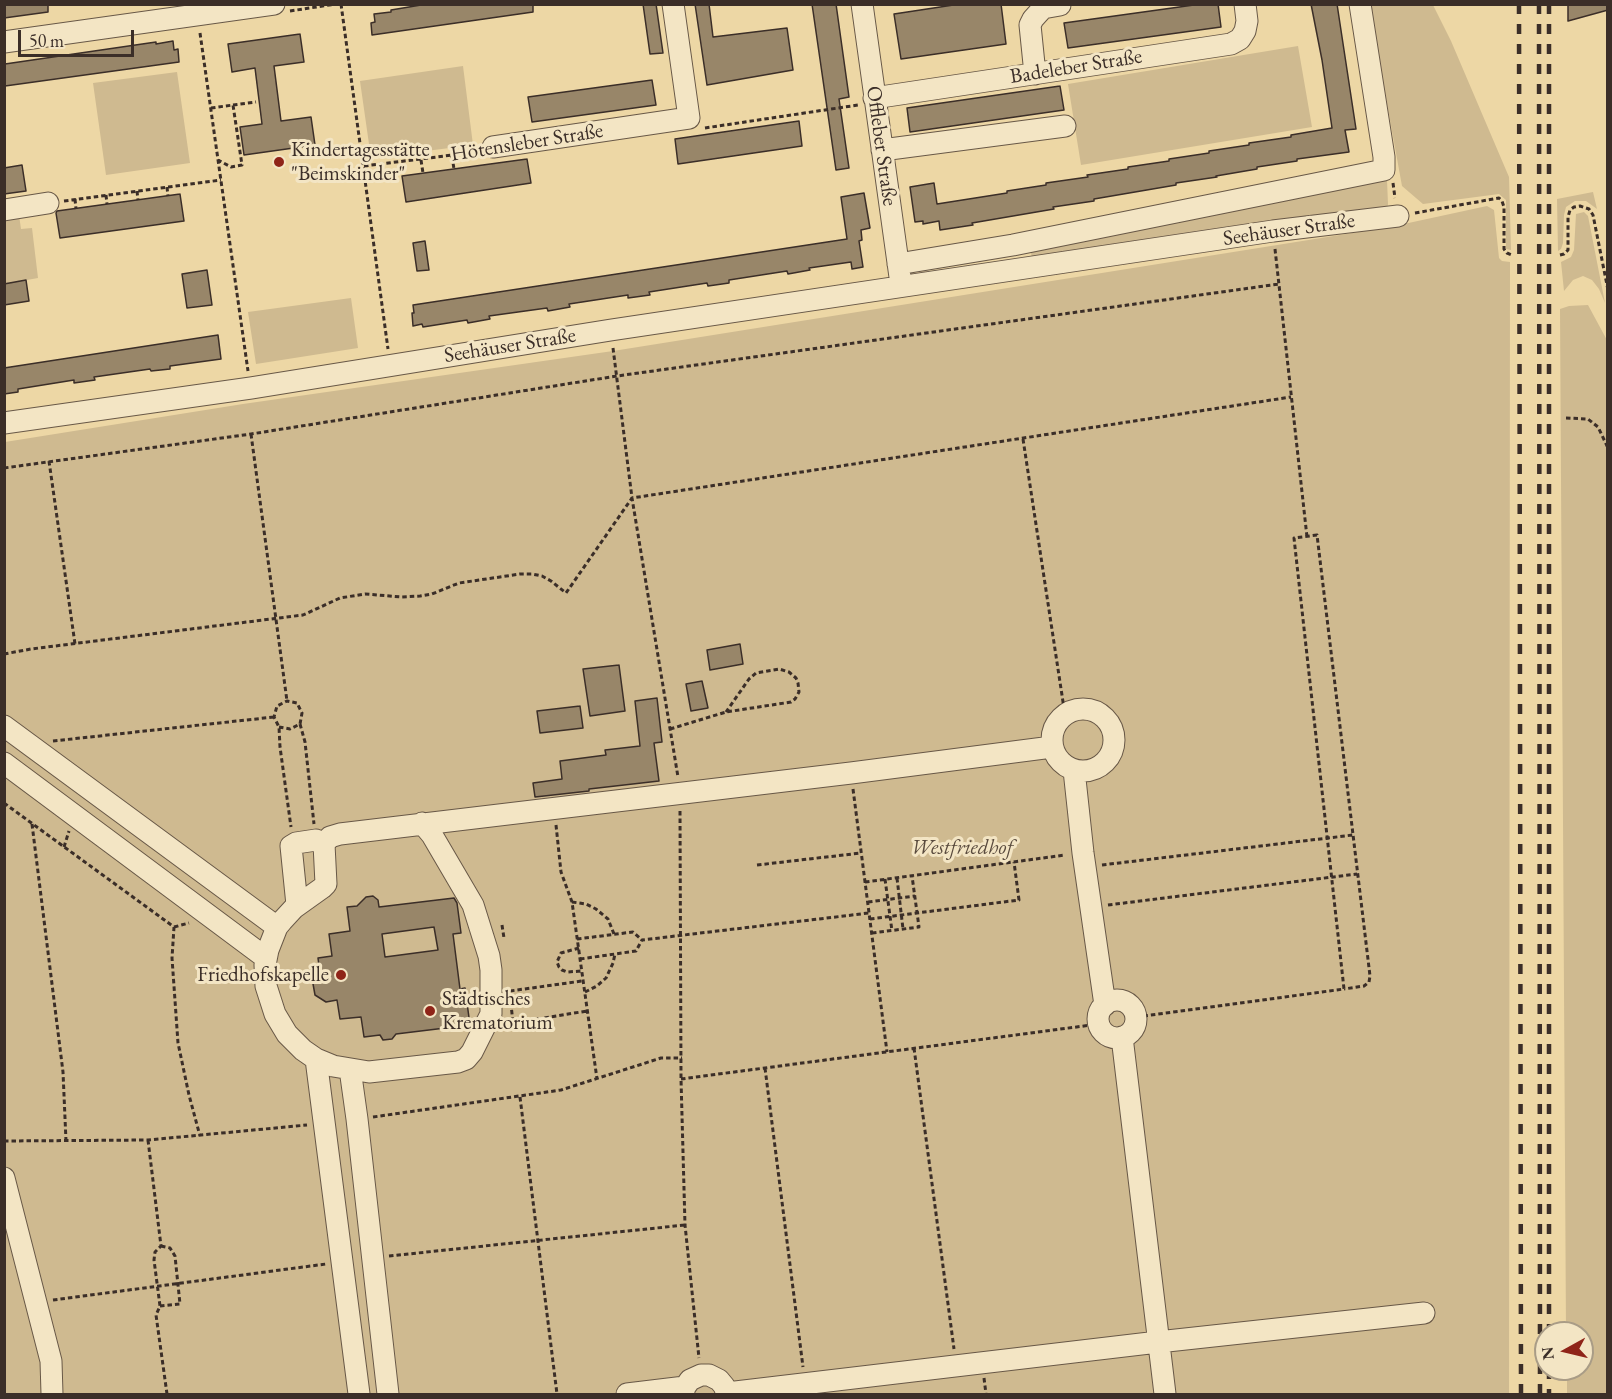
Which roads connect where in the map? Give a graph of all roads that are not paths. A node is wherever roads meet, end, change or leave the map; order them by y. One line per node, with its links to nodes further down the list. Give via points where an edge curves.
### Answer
1 (274, 4): 7 (street)
2 (673, 4): 11 (street, Hötensleber Straße, via 689,118)
3 (862, 4): 9 (street, Offleber Straße)
4 (1245, 4): 8 (street, Badeleber Straße, via 1245,31 1232,44)
5 (1360, 4): 16 (street, Seehäuser Straße, via 1384,170)
6 (1060, 5): 8 (street, via 1043,8 1030,26)
7 (4, 42)
8 (1035, 74): 9 (street, Badeleber Straße)
9 (874, 100): 12 (street, Offleber Straße)
10 (1065, 126): 12 (street)
11 (493, 147)
12 (882, 150): 17 (street, Offleber Straße)
13 (48, 203): 14 (street)
14 (4, 210)
15 (1398, 216): 18 (street, Seehäuser Straße)
16 (1013, 245): 17 (street, Seehäuser Straße); 18 (street)
17 (898, 264): 19 (street, Offleber Straße)
18 (1016, 270): 19 (street, Seehäuser Straße)
19 (901, 287): 20 (street, Seehäuser Straße)
20 (4, 423)
21 (4, 726): 23 (street)
22 (1052, 747): 25 (street, via 1056,757); 25 (street, via 1052,732 1065,714 1091,710 1104,718 1113,737 1108,757 1101,765); 27 (street)
23 (43, 754): 26 (street); 30 (street)
24 (4, 763): 26 (street)
25 (1074, 770): 32 (street)
26 (24, 778): 31 (street)
27 (422, 823): 28 (street, via 336,835); 35 (street, via 475,909 489,956 490,1018 470,1055 461,1062 375,1072)
28 (320, 842): 29 (street, via 326,884); 29 (street, via 293,844)
29 (297, 905): 30 (street)
30 (277, 927): 31 (street)
31 (266, 958): 34 (street, via 266,987 275,1014 292,1040)
32 (1102, 1014): 33 (street, via 1102,1031); 33 (street, via 1110,1002 1128,1004 1136,1017 1133,1029)
33 (1122, 1037): 38 (street)
34 (316, 1059): 35 (street); 42 (street)
35 (350, 1070): 43 (street)
36 (4, 1178): 41 (street, via 51,1361)
37 (1424, 1313): 38 (street)
38 (1158, 1342): 40 (street); 45 (street)
39 (690, 1386): 40 (street, via 709,1375 724,1386); 44 (street)
40 (727, 1394)
41 (52, 1395)
42 (359, 1395)
43 (387, 1395)
44 (627, 1395)
45 (1165, 1395)

